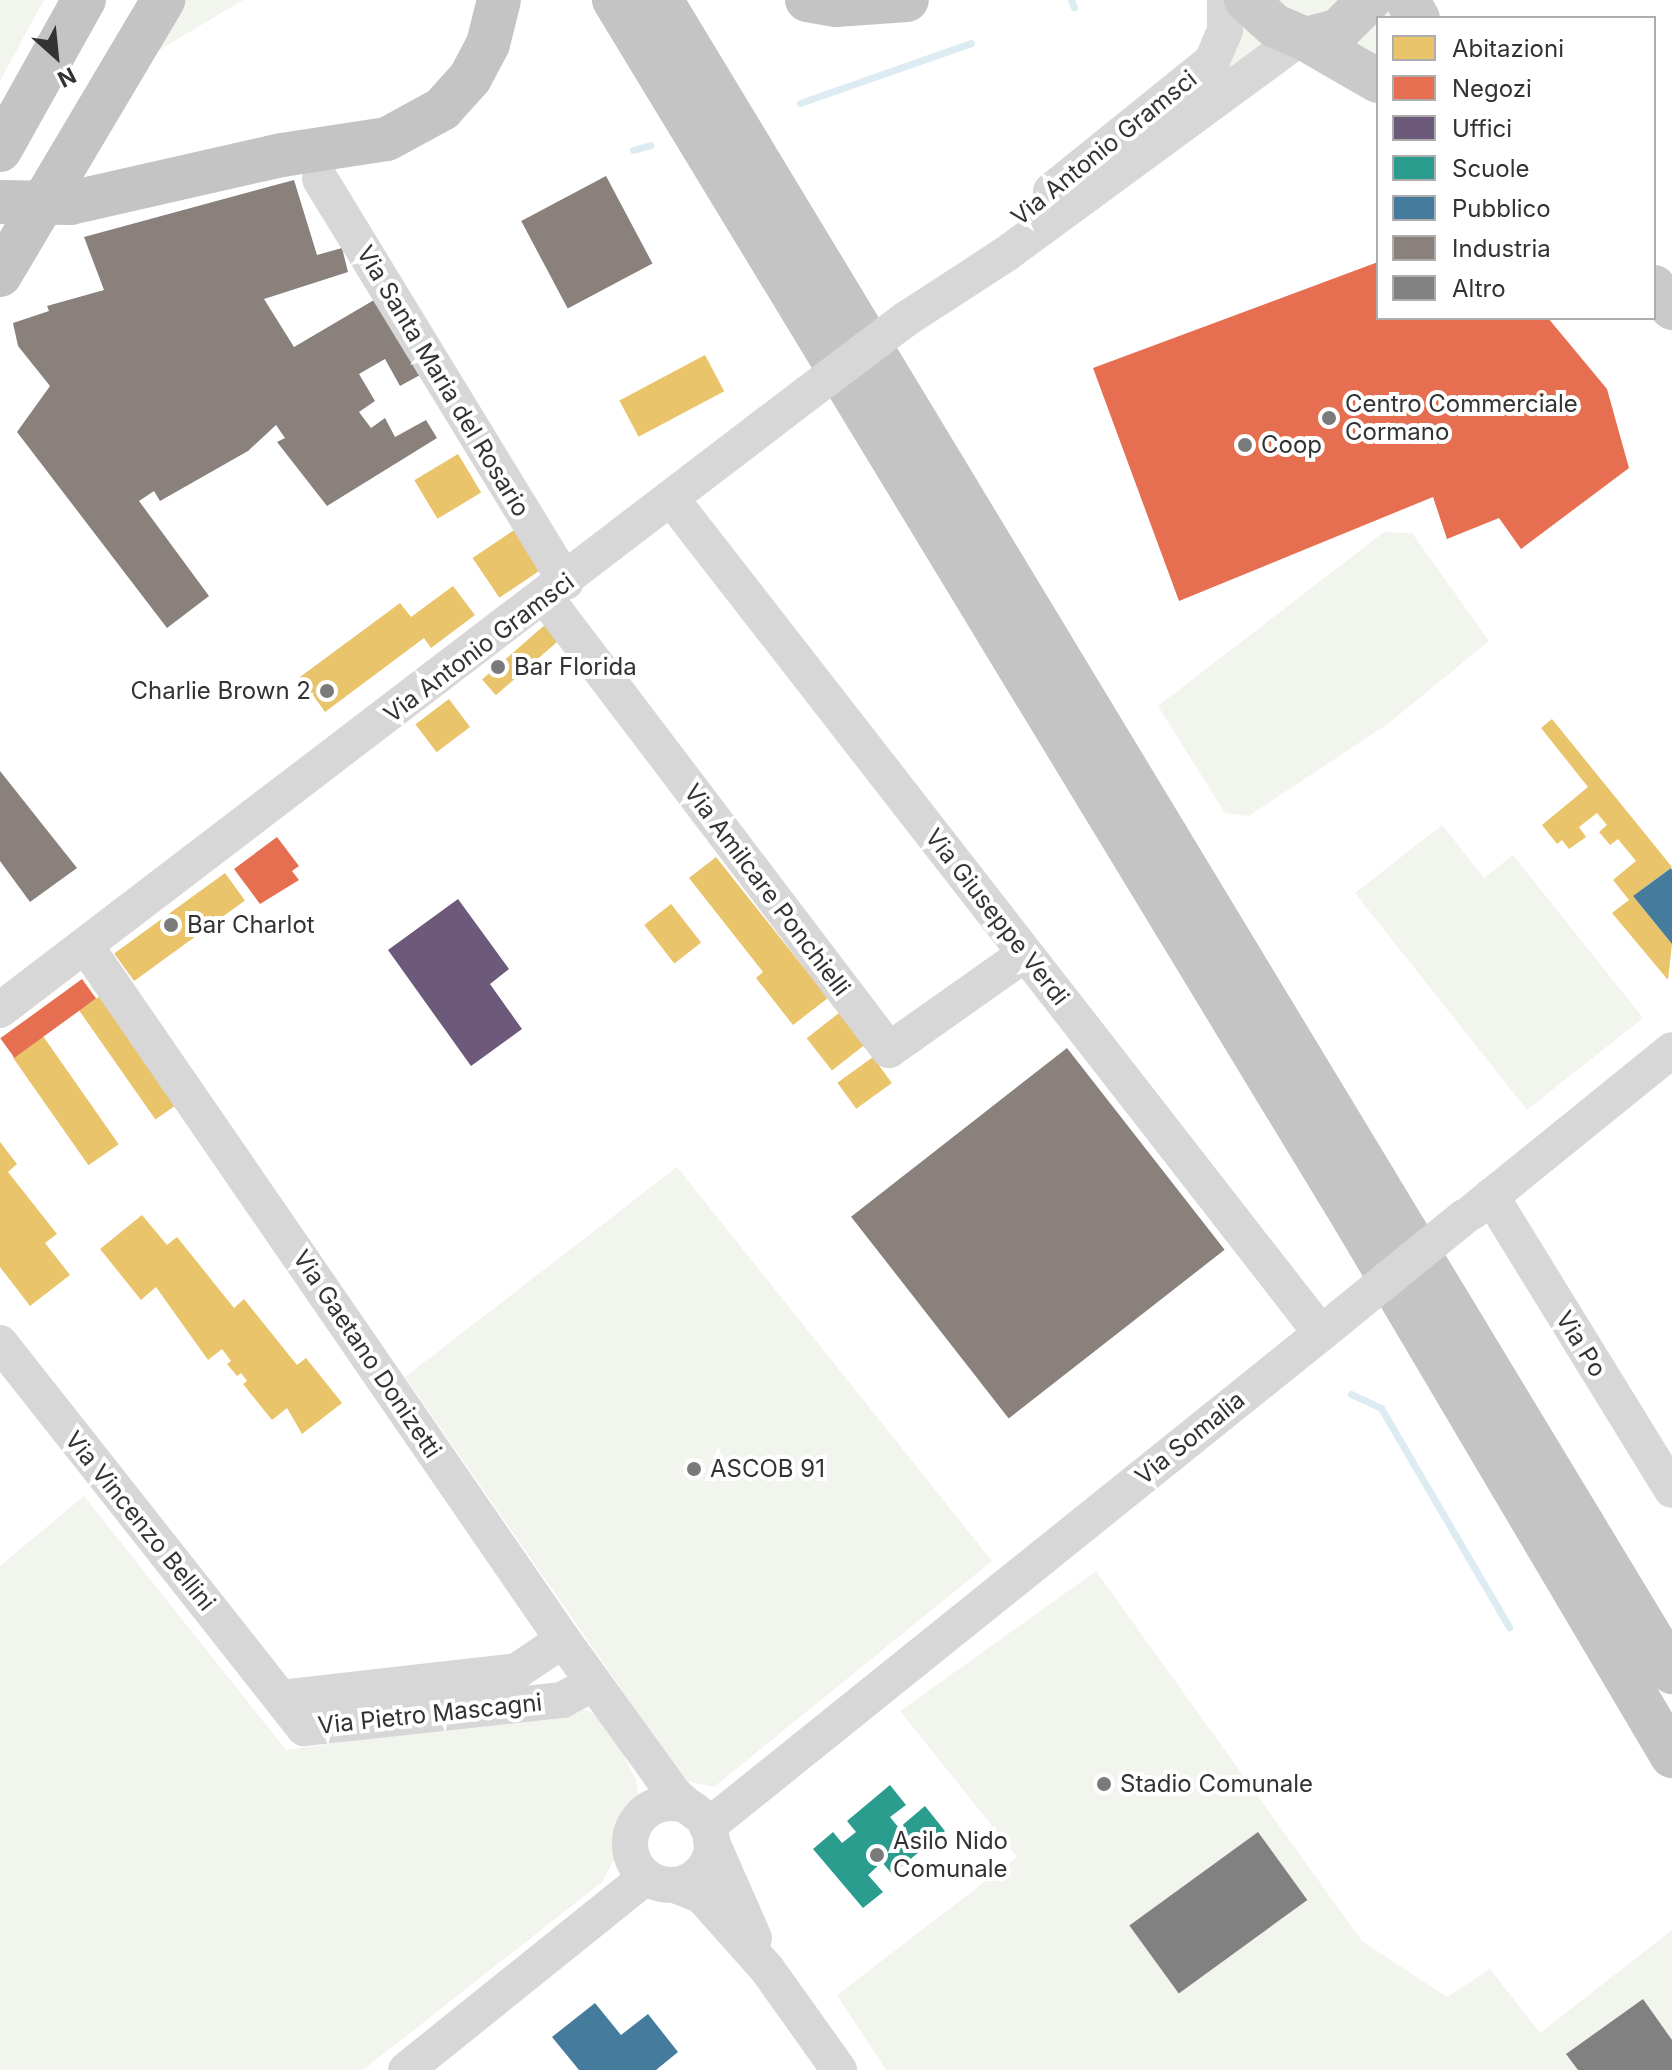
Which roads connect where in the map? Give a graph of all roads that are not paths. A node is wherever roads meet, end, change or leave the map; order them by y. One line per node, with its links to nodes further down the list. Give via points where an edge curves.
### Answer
1 (84, 0): 16 (highway)
2 (133, 0): 20 (highway)
3 (163, 0): 21 (highway)
4 (482, 0): 17 (highway, via 474,36 433,93 384,119)
5 (499, 0): 17 (highway, via 488,44 470,78 442,109 387,139)
6 (614, 0): 39 (highway, via 1363,1233)
7 (661, 0): 36 (highway)
8 (807, 0): 9 (highway, via 836,5)
9 (907, 0)
10 (1225, 0): 22 (street, Via Antonio Gramsci, via 1225,30 1212,61 992,237)
11 (1246, 0): 13 (main road, via 1275,26)
12 (1369, 0): 13 (main road, via 1338,31)
13 (1303, 39): 14 (main road); 15 (street, Via Antonio Gramsci)
14 (1363, 74): 15 (street, Via Antonio Gramsci, via 1303,63)
15 (1248, 76): 22 (street, Via Antonio Gramsci, via 1006,254)
16 (0, 150)
17 (282, 155): 19 (highway, bridge, via 70,203)
18 (320, 179): 26 (street, Via Santa Maria del Rosario)
19 (0, 202)
20 (0, 241)
21 (0, 275)
22 (955, 283): 25 (street, Via Antonio Gramsci, bridge)
23 (1656, 289): 24 (main road)
24 (1672, 308)
25 (673, 501): 26 (street, Via Antonio Gramsci); 28 (street, Via Giuseppe Verdi)
26 (556, 589): 27 (street, Via Antonio Gramsci); 28 (street, Via Amilcare Ponchielli, via 889,1050)
27 (85, 945): 29 (street, Via Antonio Gramsci); 35 (street, Via Gaetano Donizetti)
28 (1025, 954): 32 (street, Via Giuseppe Verdi)
29 (0, 1010)
30 (1672, 1050): 31 (street, Via Somalia)
31 (1478, 1207): 32 (street, Via Somalia, bridge); 34 (street, Via Po)
32 (1331, 1325): 42 (street, Via Somalia)
33 (0, 1343): 38 (street, Via Vincenzo Bellini)
34 (1672, 1490)
35 (563, 1640): 37 (street, Via Gaetano Donizetti); 38 (street, Via Pietro Mascagni, via 517,1671)
36 (1672, 1672)
37 (594, 1683): 38 (street, Via Pietro Mascagni, via 562,1700 304,1728); 40 (street, Via Gaetano Donizetti)
38 (281, 1698)
39 (1672, 1756)
40 (650, 1762): 41 (street, via 653,1789); 42 (street, Via Gaetano Donizetti)
41 (640, 1818): 42 (street, via 668,1804); 43 (street, via 630,1847)
42 (705, 1826): 43 (street, via 703,1869); 44 (street, Via Gaetano Donizetti)
43 (660, 1881): 44 (street, via 702,1896); 45 (street)
44 (767, 1969): 46 (street)
45 (406, 2070)
46 (839, 2070)

